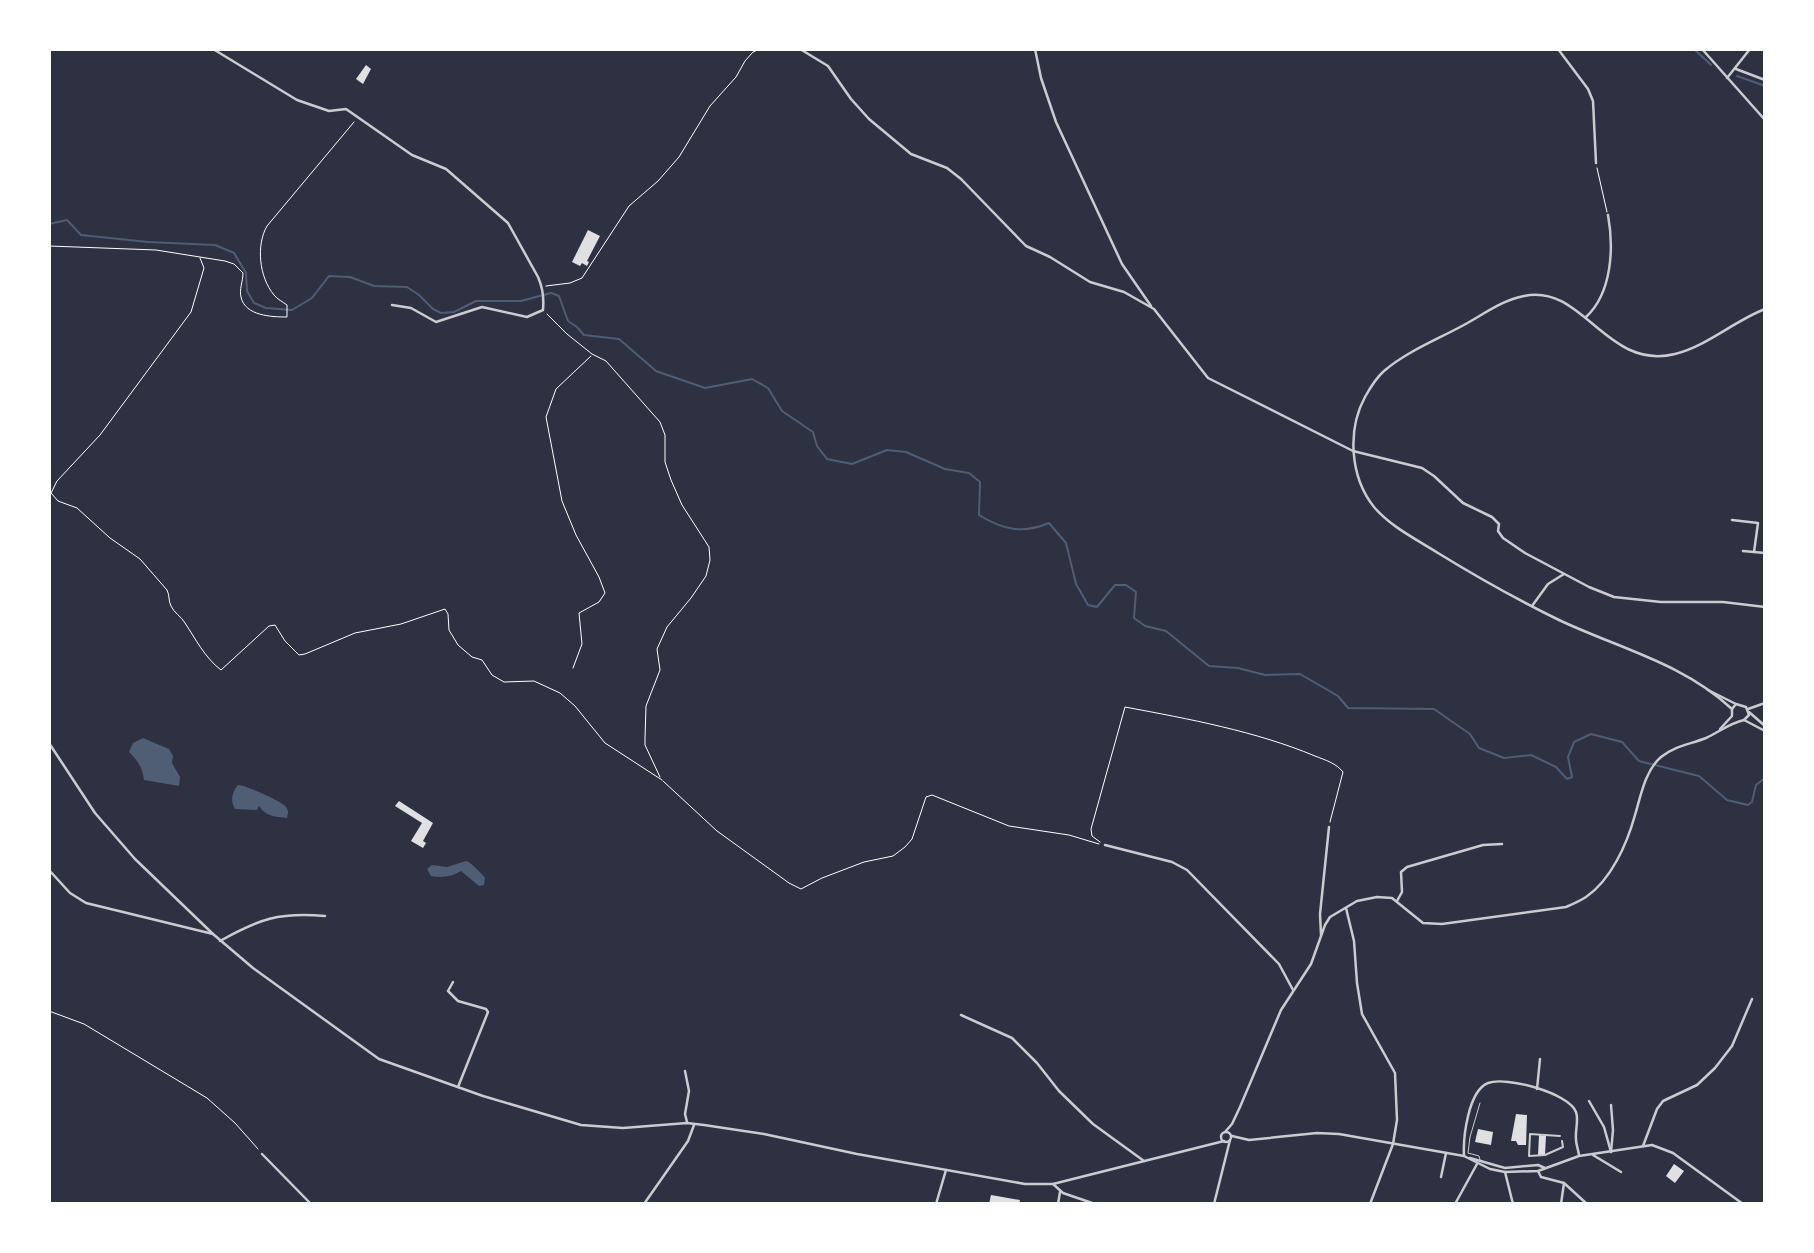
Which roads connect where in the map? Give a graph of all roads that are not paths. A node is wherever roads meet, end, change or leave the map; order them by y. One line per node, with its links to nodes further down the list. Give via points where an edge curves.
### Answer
1 (213, 49): 13 (street, via 297,100 329,111 346,109 412,155 446,169 508,223 543,295 543,310 527,317 482,307 436,323 411,307)
2 (800, 49): 14 (street, via 832,70 869,119 911,154 947,168 961,179 1026,246 1090,282 1124,292)
3 (1035, 49): 14 (street, via 1062,134 1122,264)
4 (1558, 49): 11 (street, via 1593,101)
5 (1702, 49): 8 (street)
6 (1750, 49): 7 (street)
7 (1736, 69): 8 (street); 9 (street)
8 (1727, 78): 10 (street)
9 (1765, 80)
10 (1765, 120)
11 (1596, 163)
12 (1608, 215): 16 (street, via 1611,245 1604,287)
13 (392, 305)
14 (1154, 309): 17 (street, via 1208,378)
15 (1765, 309): 16 (street, via 1674,354 1619,346)
16 (1586, 318): 17 (street, via 1558,299 1524,296 1405,357 1385,370 1364,399 1355,423)
17 (1353, 451): 22 (street, via 1422,468 1463,503 1492,517 1503,538); 23 (street, via 1363,488 1387,520)
18 (1731, 520): 20 (street, via 1758,523)
19 (1743, 551): 20 (street)
20 (1754, 552): 21 (street)
21 (1765, 553)
22 (1564, 574): 23 (street, via 1548,584); 24 (street, via 1625,599)
23 (1532, 606): 25 (street, via 1676,670)
24 (1765, 607)
25 (1699, 685): 26 (street); 28 (street)
26 (1736, 704): 28 (street); 29 (street)
27 (1765, 704): 29 (street)
28 (1732, 709): 30 (street)
29 (1748, 710): 31 (street); 33 (street)
30 (1732, 716): 32 (street); 34 (street)
31 (1744, 720): 32 (street); 33 (street)
32 (1737, 721): 34 (street)
33 (1765, 729)
34 (1718, 731): 40 (street, via 1659,759 1650,771 1614,864 1585,898 1566,907 1441,924 1423,923)
35 (49, 743): 43 (street, via 103,822)
36 (1329, 827): 44 (street)
37 (1502, 844): 40 (street, via 1407,867 1401,872 1402,892)
38 (1105, 845): 47 (street, via 1187,870 1279,964)
39 (49, 870): 43 (street, via 86,903)
40 (1397, 901): 41 (street, via 1377,897)
41 (1346, 908): 44 (street, via 1331,917); 65 (street, via 1362,1014 1395,1073)
42 (324, 916): 45 (street, via 276,916)
43 (213, 934): 45 (street)
44 (1321, 935): 47 (street, via 1311,964)
45 (220, 941): 52 (street, via 379,1059)
46 (453, 982): 52 (street, via 448,991 458,1001 488,1012)
47 (1293, 990): 58 (street)
48 (1752, 999): 66 (street, via 1732,1046 1698,1085 1663,1101)
49 (961, 1015): 74 (street, via 1012,1038 1093,1124)
50 (1540, 1059): 53 (street)
51 (685, 1071): 57 (street)
52 (458, 1087): 57 (street, via 581,1125 623,1128)
53 (1538, 1089): 72 (street, via 1567,1100 1576,1112); 73 (street, via 1498,1082 1487,1083 1478,1091 1464,1135)
54 (1590, 1101): 68 (street)
55 (1480, 1104): 75 (lane, via 1468,1144 1468,1153 1479,1156)
56 (1611, 1105): 68 (street)
57 (687, 1123): 59 (street)
58 (1232, 1124): 60 (street); 62 (street)
59 (694, 1125): 77 (street); 86 (street)
60 (1225, 1132): 62 (street); 63 (street)
61 (1560, 1136): 64 (street, via 1530,1134 1529,1156 1563,1147)
62 (1231, 1137): 63 (street); 65 (street, via 1249,1140 1317,1133); 67 (street)
63 (1223, 1140): 67 (street); 74 (street)
64 (1562, 1141)
65 (1393, 1144): 69 (street); 91 (street)
66 (1643, 1146): 68 (street); 96 (street, via 1673,1153)
67 (1228, 1147): 90 (street)
68 (1611, 1152): 71 (street)
69 (1446, 1153): 73 (street); 81 (street)
70 (262, 1154): 85 (street)
71 (1593, 1155): 72 (street); 80 (street)
72 (1579, 1156): 76 (street)
73 (1465, 1157): 75 (street)
74 (1144, 1161): 83 (street)
75 (1479, 1163): 76 (street); 79 (street); 92 (street)
76 (1545, 1168): 78 (street)
77 (946, 1170): 83 (street, via 1025,1184); 87 (street)
78 (1538, 1171): 79 (street); 82 (street, via 1541,1177)
79 (1505, 1172): 93 (street)
80 (1621, 1172)
81 (1441, 1177)
82 (1564, 1183): 94 (street); 95 (street)
83 (1053, 1184): 84 (street)
84 (1060, 1192): 88 (street); 89 (street)
85 (311, 1204)
86 (644, 1204)
87 (936, 1204)
88 (1058, 1204)
89 (1095, 1204)
90 (1214, 1204)
91 (1370, 1204)
92 (1455, 1204)
93 (1513, 1204)
94 (1561, 1204)
95 (1587, 1204)
96 (1743, 1204)

